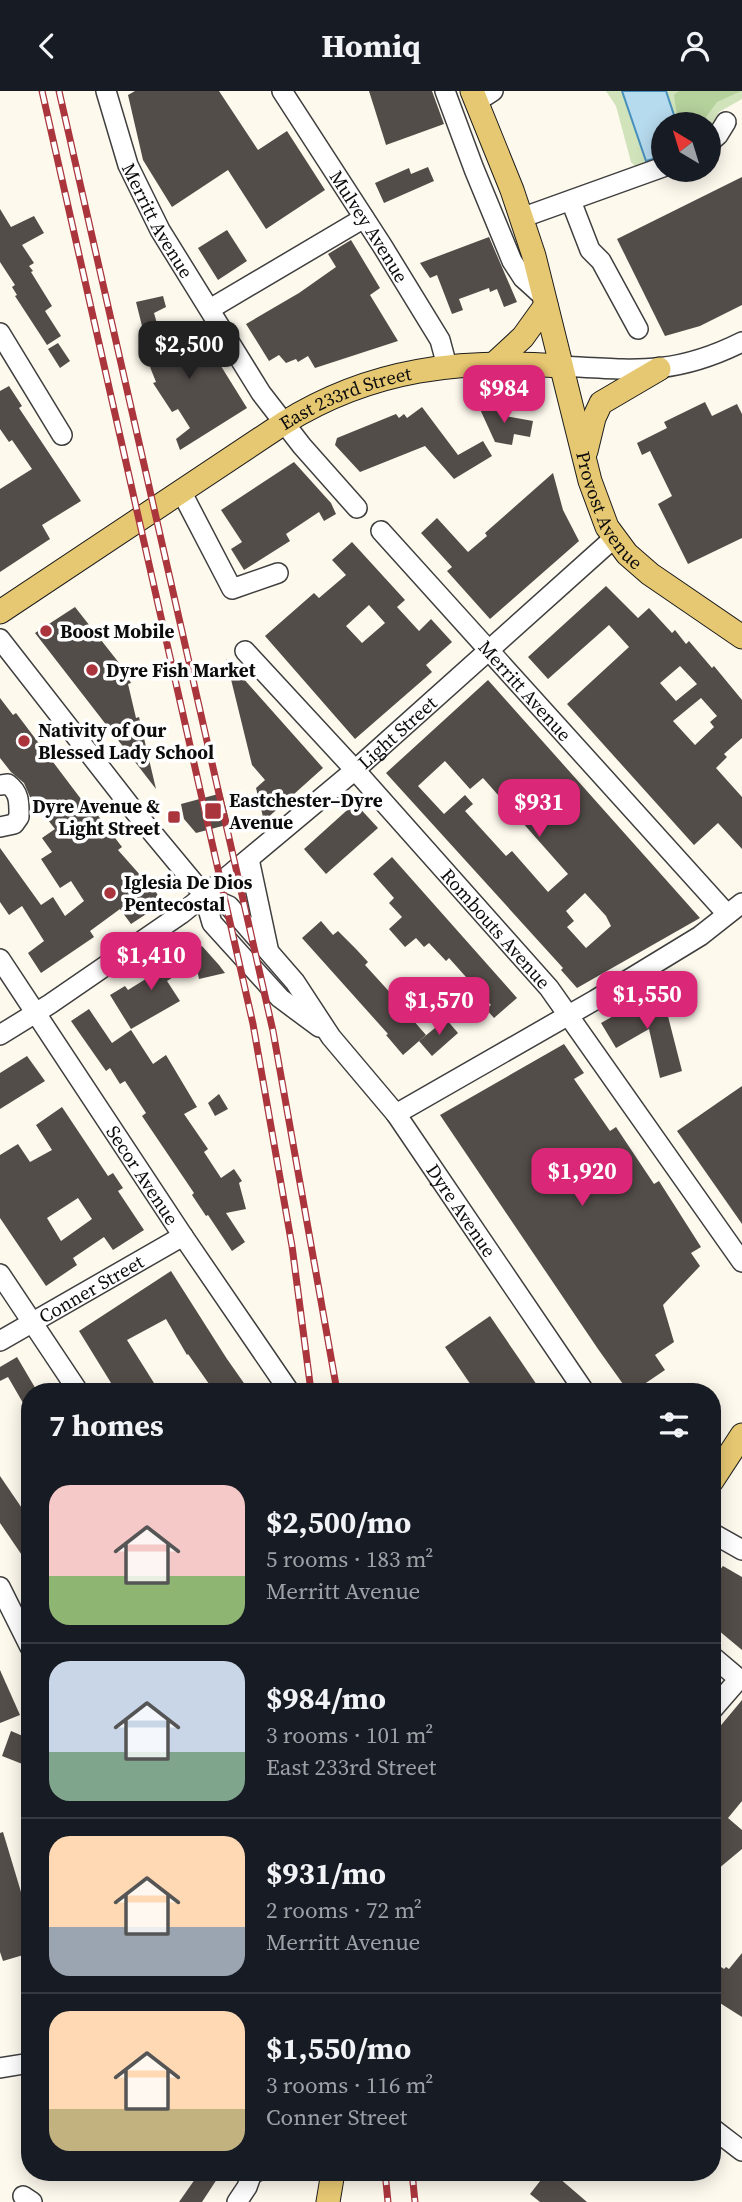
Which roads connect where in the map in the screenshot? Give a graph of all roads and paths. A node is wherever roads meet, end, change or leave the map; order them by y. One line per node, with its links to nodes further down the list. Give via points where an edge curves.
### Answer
1 (106, 91): 12 (street, Merritt Avenue, via 128,165 160,230)
2 (282, 91): 9 (street, Mulvey Avenue)
3 (445, 91): 11 (street, via 512,261)
4 (481, 95): 10 (main road, Provost Avenue)
5 (726, 122): 6 (street)
6 (721, 130)
7 (651, 171): 8 (street)
8 (571, 201): 10 (street); 13 (street, via 590,250 601,261)
9 (364, 218): 12 (street); 17 (street, Mulvey Avenue, via 440,340)
10 (522, 218): 11 (main road, Provost Avenue)
11 (545, 301): 16 (main road, via 529,331); 18 (main road, Provost Avenue)
12 (209, 309): 20 (street, Merritt Avenue)
13 (638, 329)
14 (0, 333): 21 (street)
15 (742, 342): 19 (street, East 233rd Street, via 699,361)
16 (495, 363): 17 (main road, East 233rd Street); 18 (main road, East 233rd Street)
17 (447, 366): 20 (main road, East 233rd Street, via 394,376 347,392)
18 (561, 366): 19 (street, East 233rd Street); 22 (main road, Provost Avenue)
19 (659, 369): 22 (main road, via 601,403)
20 (284, 423): 23 (main road, East 233rd Street); 24 (street, Merritt Avenue)
21 (62, 435)
22 (584, 458): 26 (main road, Provost Avenue, via 598,507)
23 (181, 491): 27 (street, via 232,589); 28 (main road, East 233rd Street)
24 (357, 508)
25 (381, 531): 31 (street, Merritt Avenue)
26 (614, 538): 29 (main road, Provost Avenue, via 650,574); 31 (street, Light Street)
27 (278, 573)
28 (0, 611)
29 (742, 637)
30 (0, 639): 37 (street, Dyre Avenue)
31 (489, 649): 33 (street, Light Street); 38 (street, Merritt Avenue)
32 (245, 652): 33 (street, Rombouts Avenue)
33 (355, 770): 36 (street, Light Street); 42 (street, Rombouts Avenue)
34 (0, 785): 35 (street, via 14,789 19,817 14,824)
35 (0, 827)
36 (249, 859): 37 (street, Light Street); 39 (street)
37 (204, 895): 39 (street, Dyre Avenue, via 229,906); 41 (street, Light Street); 44 (street, Dyre Avenue, via 212,923 280,998)
38 (734, 909): 42 (street, via 700,936)
39 (269, 953): 44 (street, Dyre Avenue, via 295,982)
40 (0, 959): 41 (street, Secor Avenue)
41 (34, 1013): 43 (street, Light Street); 46 (street, Secor Avenue)
42 (570, 1015): 45 (street); 47 (street, Rombouts Avenue)
43 (0, 1035)
44 (331, 1037): 45 (street, Dyre Avenue)
45 (396, 1114): 53 (street, Dyre Avenue)
46 (183, 1236): 49 (street, Conner Street); 52 (street, Secor Avenue)
47 (742, 1262)
48 (0, 1274): 49 (street)
49 (33, 1323): 50 (street, Conner Street); 51 (street)
50 (0, 1341)
51 (73, 1383)
52 (284, 1383)
53 (579, 1383)
54 (742, 1435): 55 (main road)
55 (721, 1467)
56 (721, 1538): 57 (street)
57 (742, 1550)
58 (0, 1587): 59 (street)
59 (21, 1629)
60 (721, 1664): 61 (street, via 738,1679)
61 (721, 1699)
62 (21, 2065): 63 (street)
63 (0, 2069)
64 (721, 2134): 65 (street)
65 (742, 2151)
66 (248, 2181): 68 (street)
67 (332, 2181): 69 (main road)
68 (237, 2202)
69 (328, 2202)

